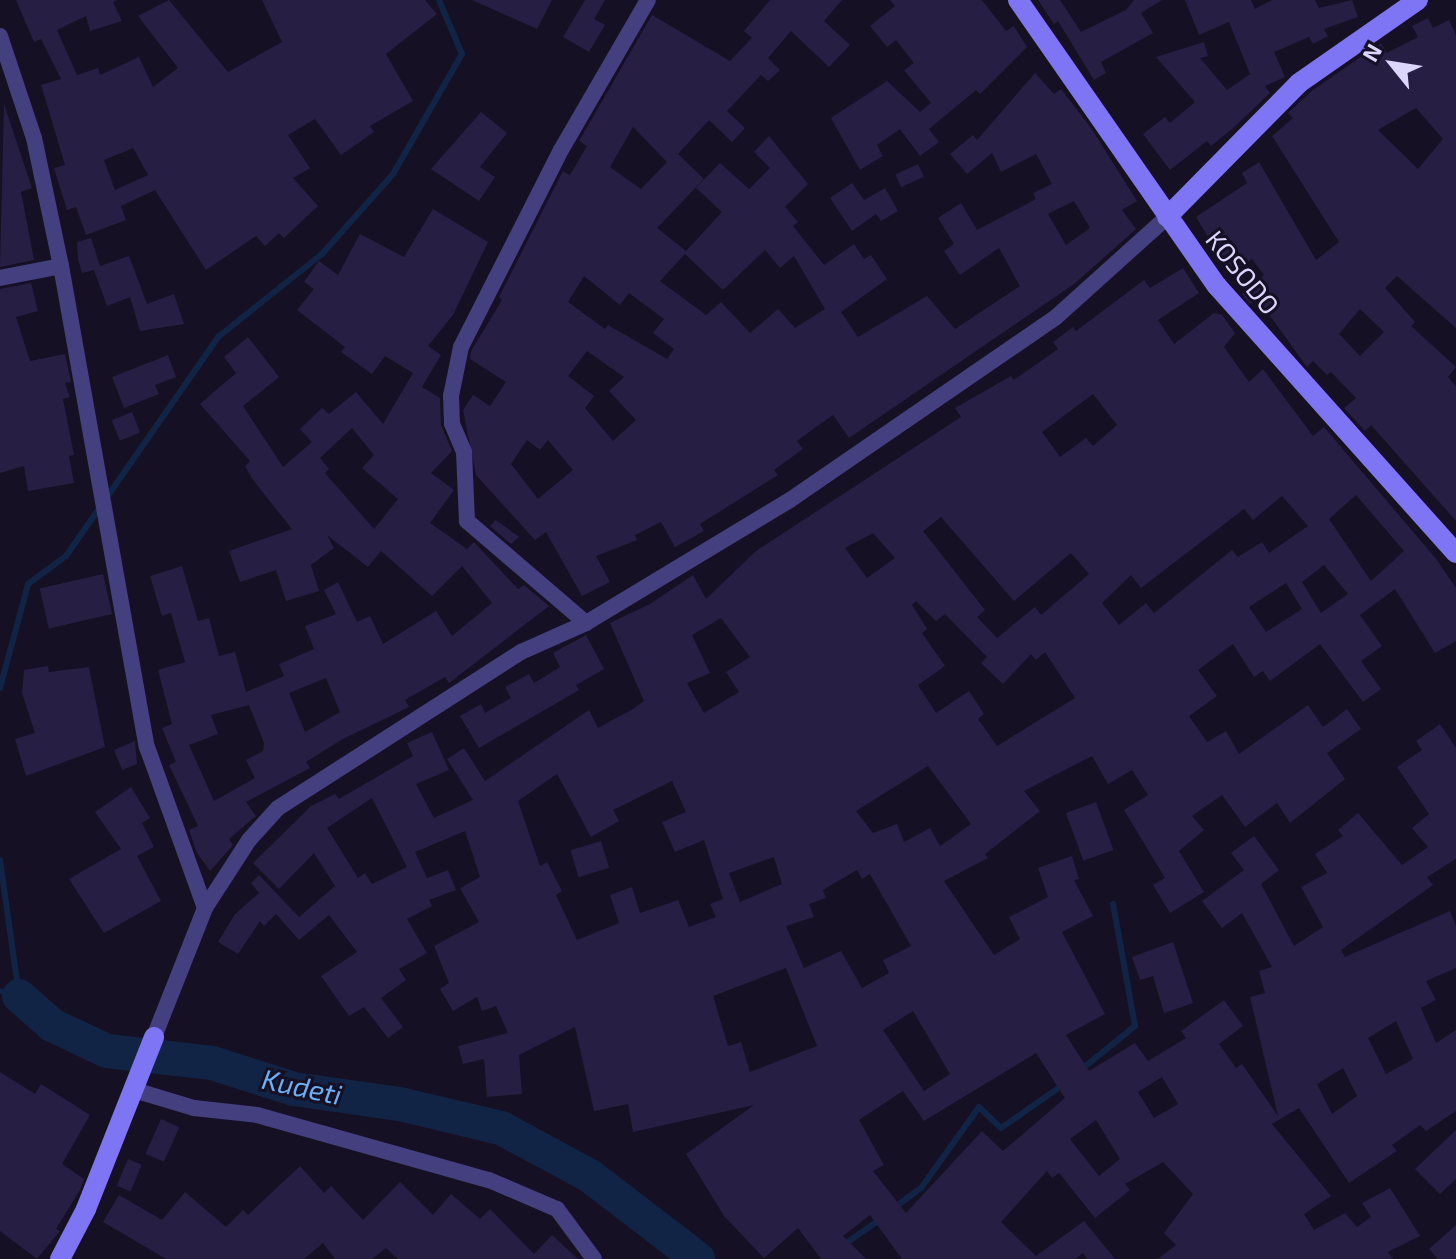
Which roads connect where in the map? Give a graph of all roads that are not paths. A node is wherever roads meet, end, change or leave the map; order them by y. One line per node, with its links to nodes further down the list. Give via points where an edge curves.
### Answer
1 (648, 0): 9 (street, via 561,150 461,347 451,396 452,424 464,452 467,521)
2 (1018, 0): 5 (main road, KOSODO)
3 (1418, 0): 5 (main road, via 1299,83)
4 (0, 36): 6 (street, via 34,138)
5 (1167, 217): 8 (main road, KOSODO, via 1217,286); 9 (street, via 1055,318 730,540)
6 (61, 266): 7 (street); 10 (street, via 147,747)
7 (0, 278)
8 (1456, 553)
9 (586, 623): 10 (street, via 521,652 278,808 249,840)
10 (205, 908): 11 (street)
11 (154, 1037): 12 (main road)
12 (134, 1090): 13 (main road); 14 (street, via 194,1108 257,1115 489,1180 557,1209)
13 (60, 1259)
14 (594, 1259)

